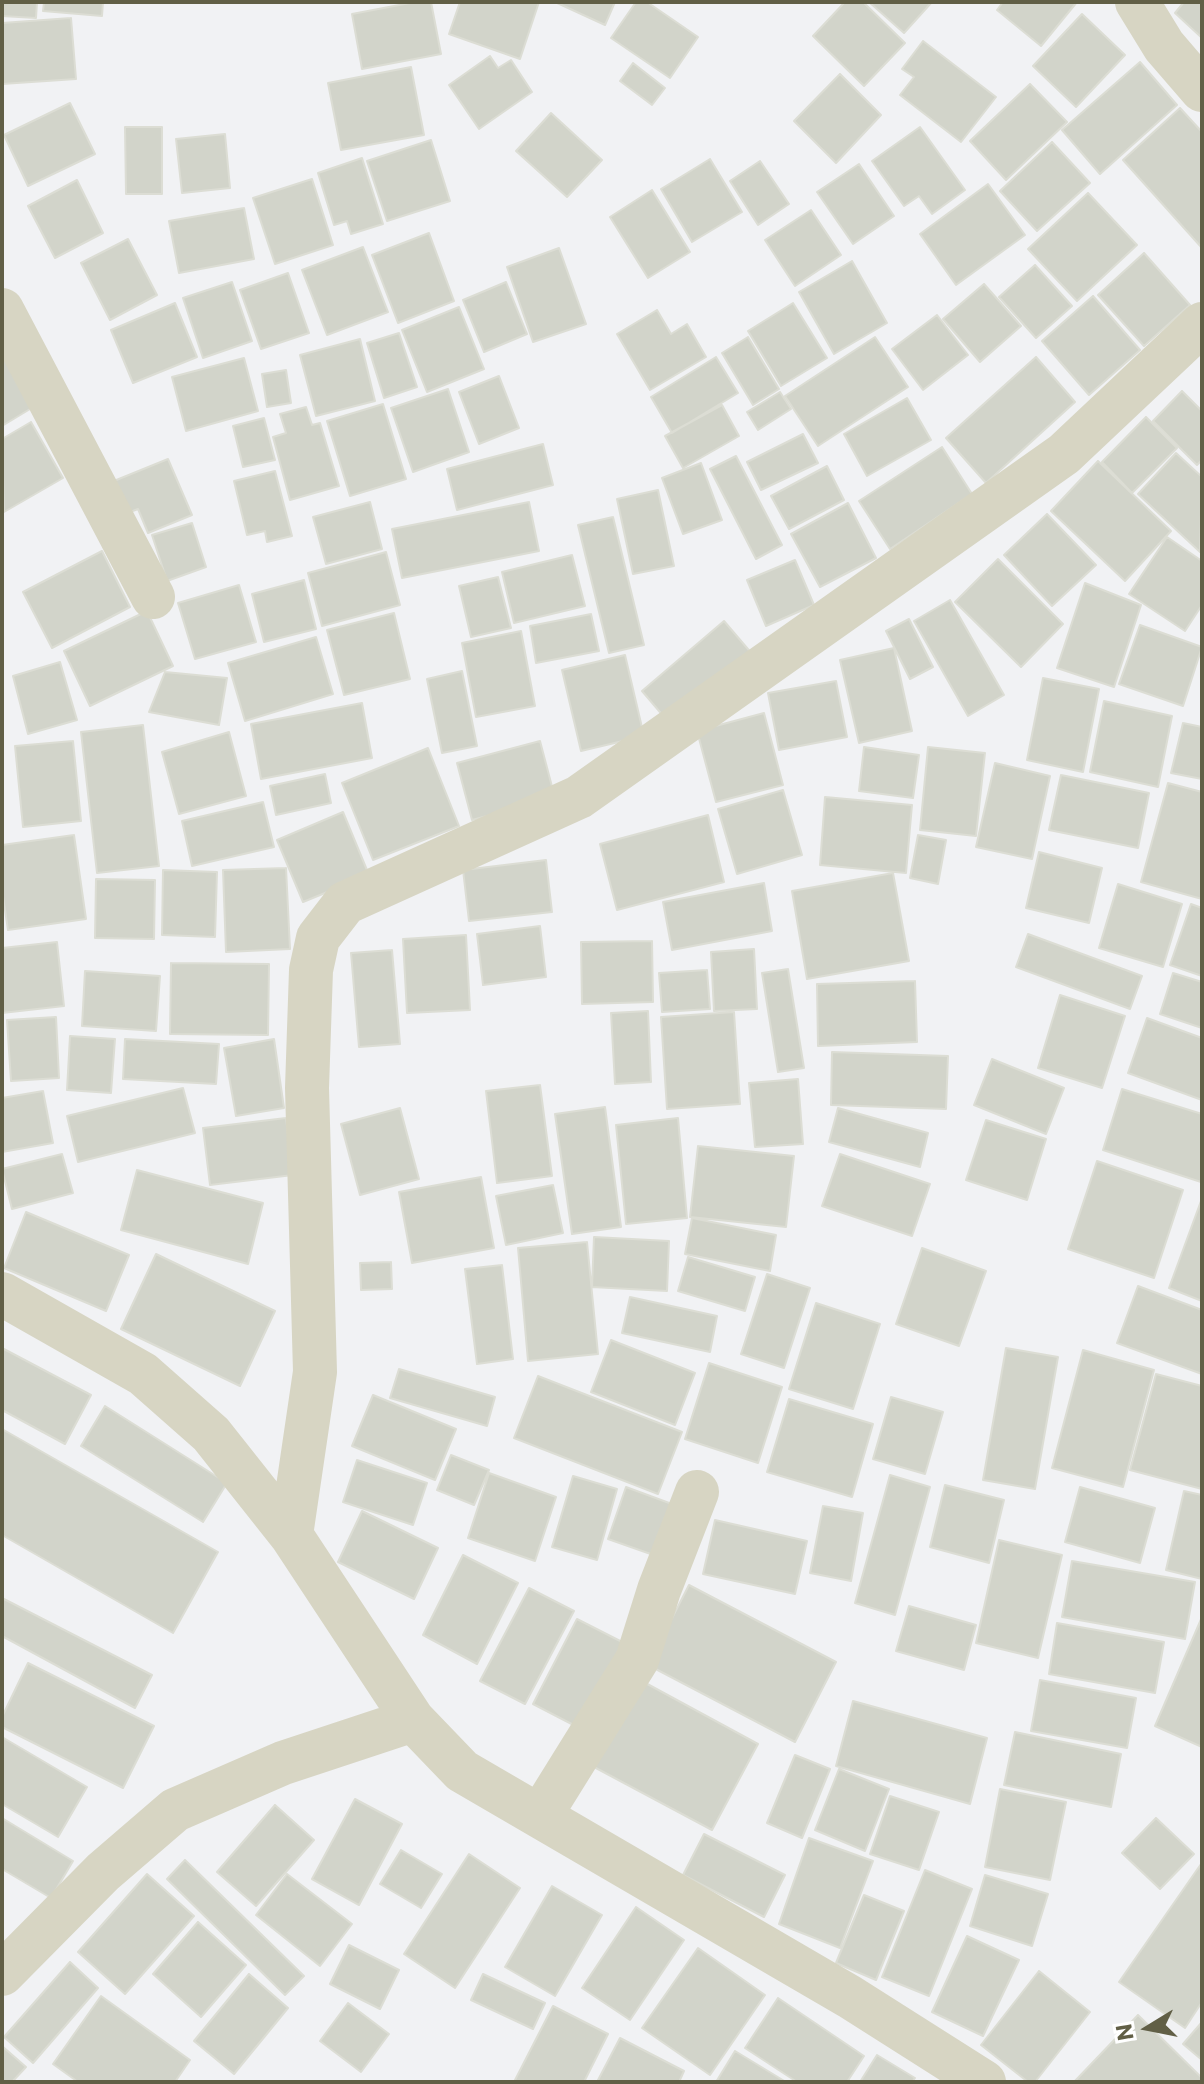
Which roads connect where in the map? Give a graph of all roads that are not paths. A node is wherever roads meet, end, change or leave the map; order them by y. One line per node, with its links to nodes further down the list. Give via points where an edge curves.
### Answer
1 (1137, 2): 2 (street, via 1164,46)
2 (1202, 90)
3 (2, 310): 5 (street)
4 (1202, 324): 8 (street, via 1064,454 579,797 345,903 318,938 311,970 307,1088 315,1372)
5 (153, 597)
6 (2, 1294): 8 (street, via 143,1374 211,1434)
7 (697, 1492): 10 (street, via 637,1660)
8 (291, 1535): 9 (street)
9 (413, 1720): 10 (street, via 462,1771); 11 (street, via 283,1763 175,1810 103,1872)
10 (540, 1816): 12 (street, via 850,1997)
11 (2, 1974)
12 (984, 2082)

